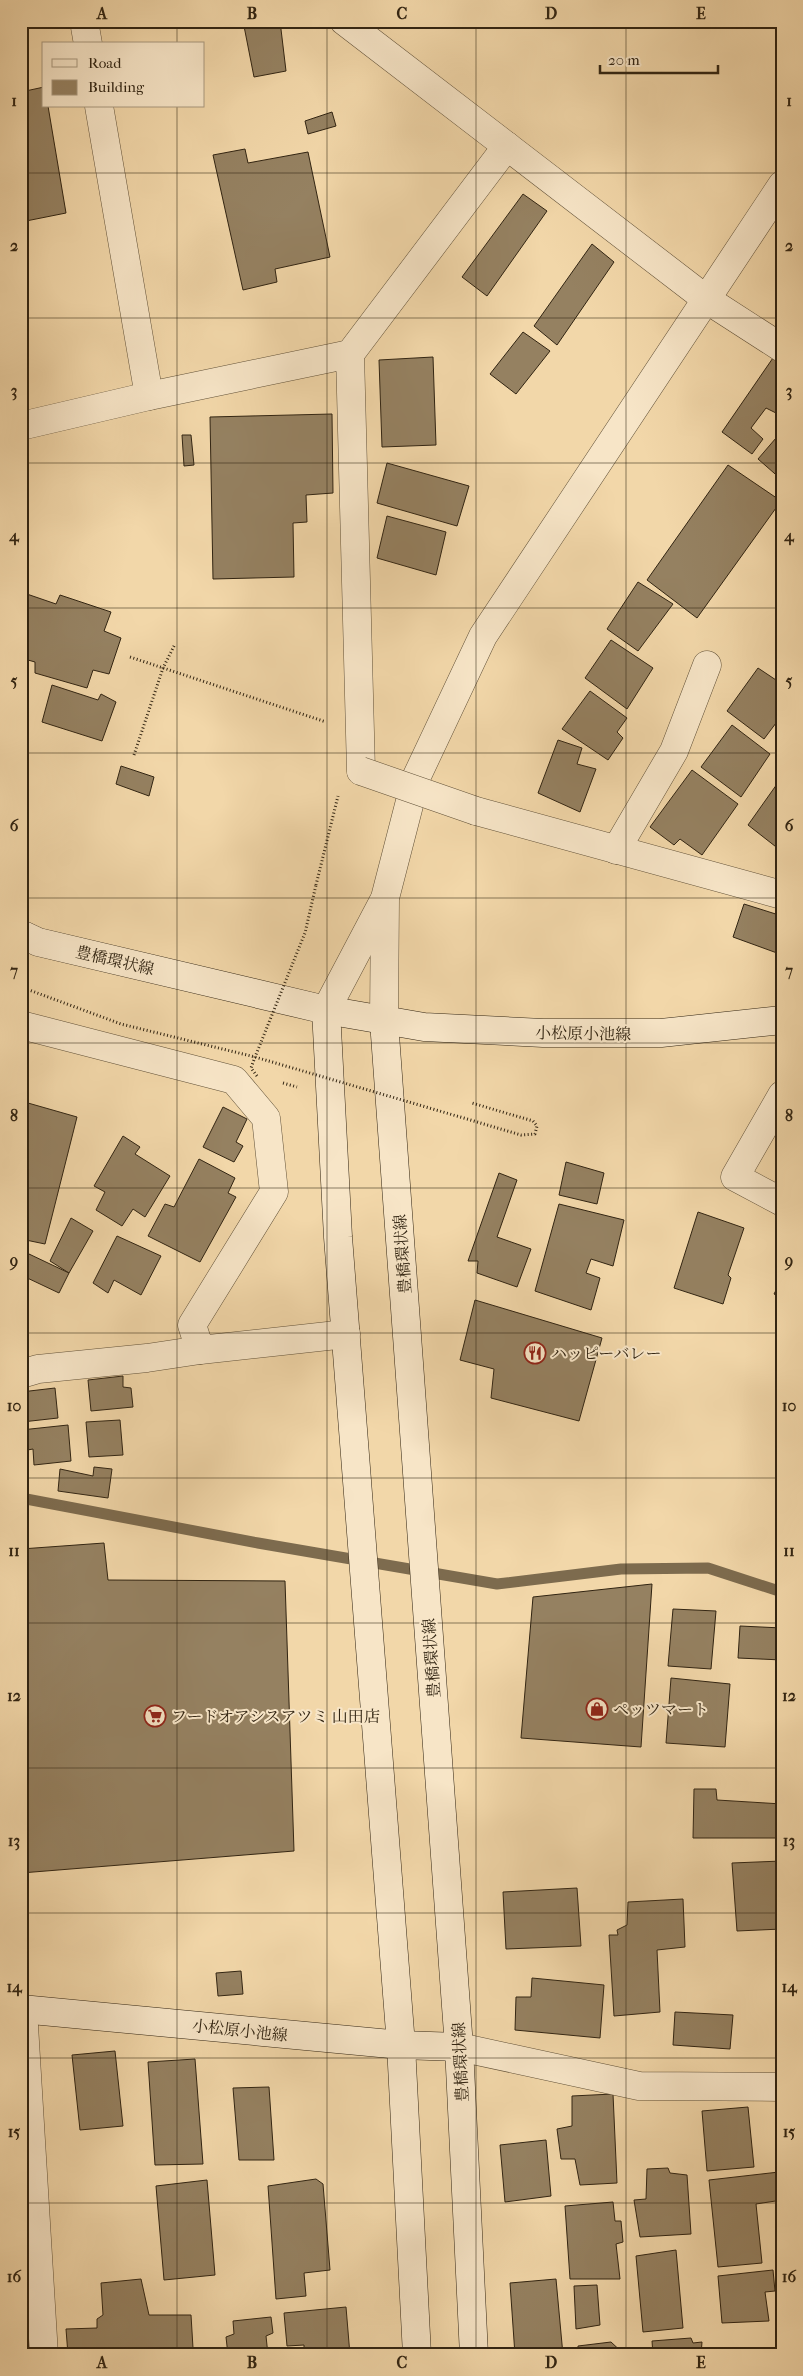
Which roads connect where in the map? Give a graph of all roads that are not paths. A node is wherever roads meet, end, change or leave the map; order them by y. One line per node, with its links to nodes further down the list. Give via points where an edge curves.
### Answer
1 (84, 21): 3 (street)
2 (344, 21): 5 (street)
3 (88, 42)
4 (99, 108): 10 (street)
5 (507, 146): 7 (street); 9 (street)
6 (782, 186): 7 (street)
7 (706, 299): 8 (street); 15 (street, via 483,636 416,778)
8 (782, 348)
9 (350, 354): 10 (street); 13 (street, bridge, via 361,771 476,811)
10 (149, 396): 11 (street)
11 (21, 426)
12 (707, 666): 13 (street, via 674,751)
13 (616, 850): 14 (street)
14 (782, 895)
15 (385, 898): 17 (street); 19 (street)
16 (21, 934): 17 (street, 豊橋環状線, via 38,942)
17 (326, 1010): 19 (street, 豊橋環状線); 23 (street)
18 (782, 1020): 19 (street, 小松原小池線, via 661,1033 542,1033 424,1027)
19 (384, 1021): 28 (street, 豊橋環状線)
20 (21, 1025): 24 (street, via 234,1080 266,1118 274,1192 192,1326)
21 (782, 1095): 22 (street, via 735,1177)
22 (782, 1202)
23 (346, 1334): 24 (street); 27 (street)
24 (200, 1350): 25 (street, via 38,1369)
25 (21, 1374)
26 (22, 2009): 27 (street, 小松原小池線); 30 (street)
27 (402, 2046): 28 (street, 小松原小池線); 31 (street)
28 (459, 2047): 29 (street, 小松原小池線, via 640,2086); 32 (street, 豊橋環状線)
29 (782, 2087)
30 (44, 2355)
31 (416, 2355)
32 (474, 2355)

